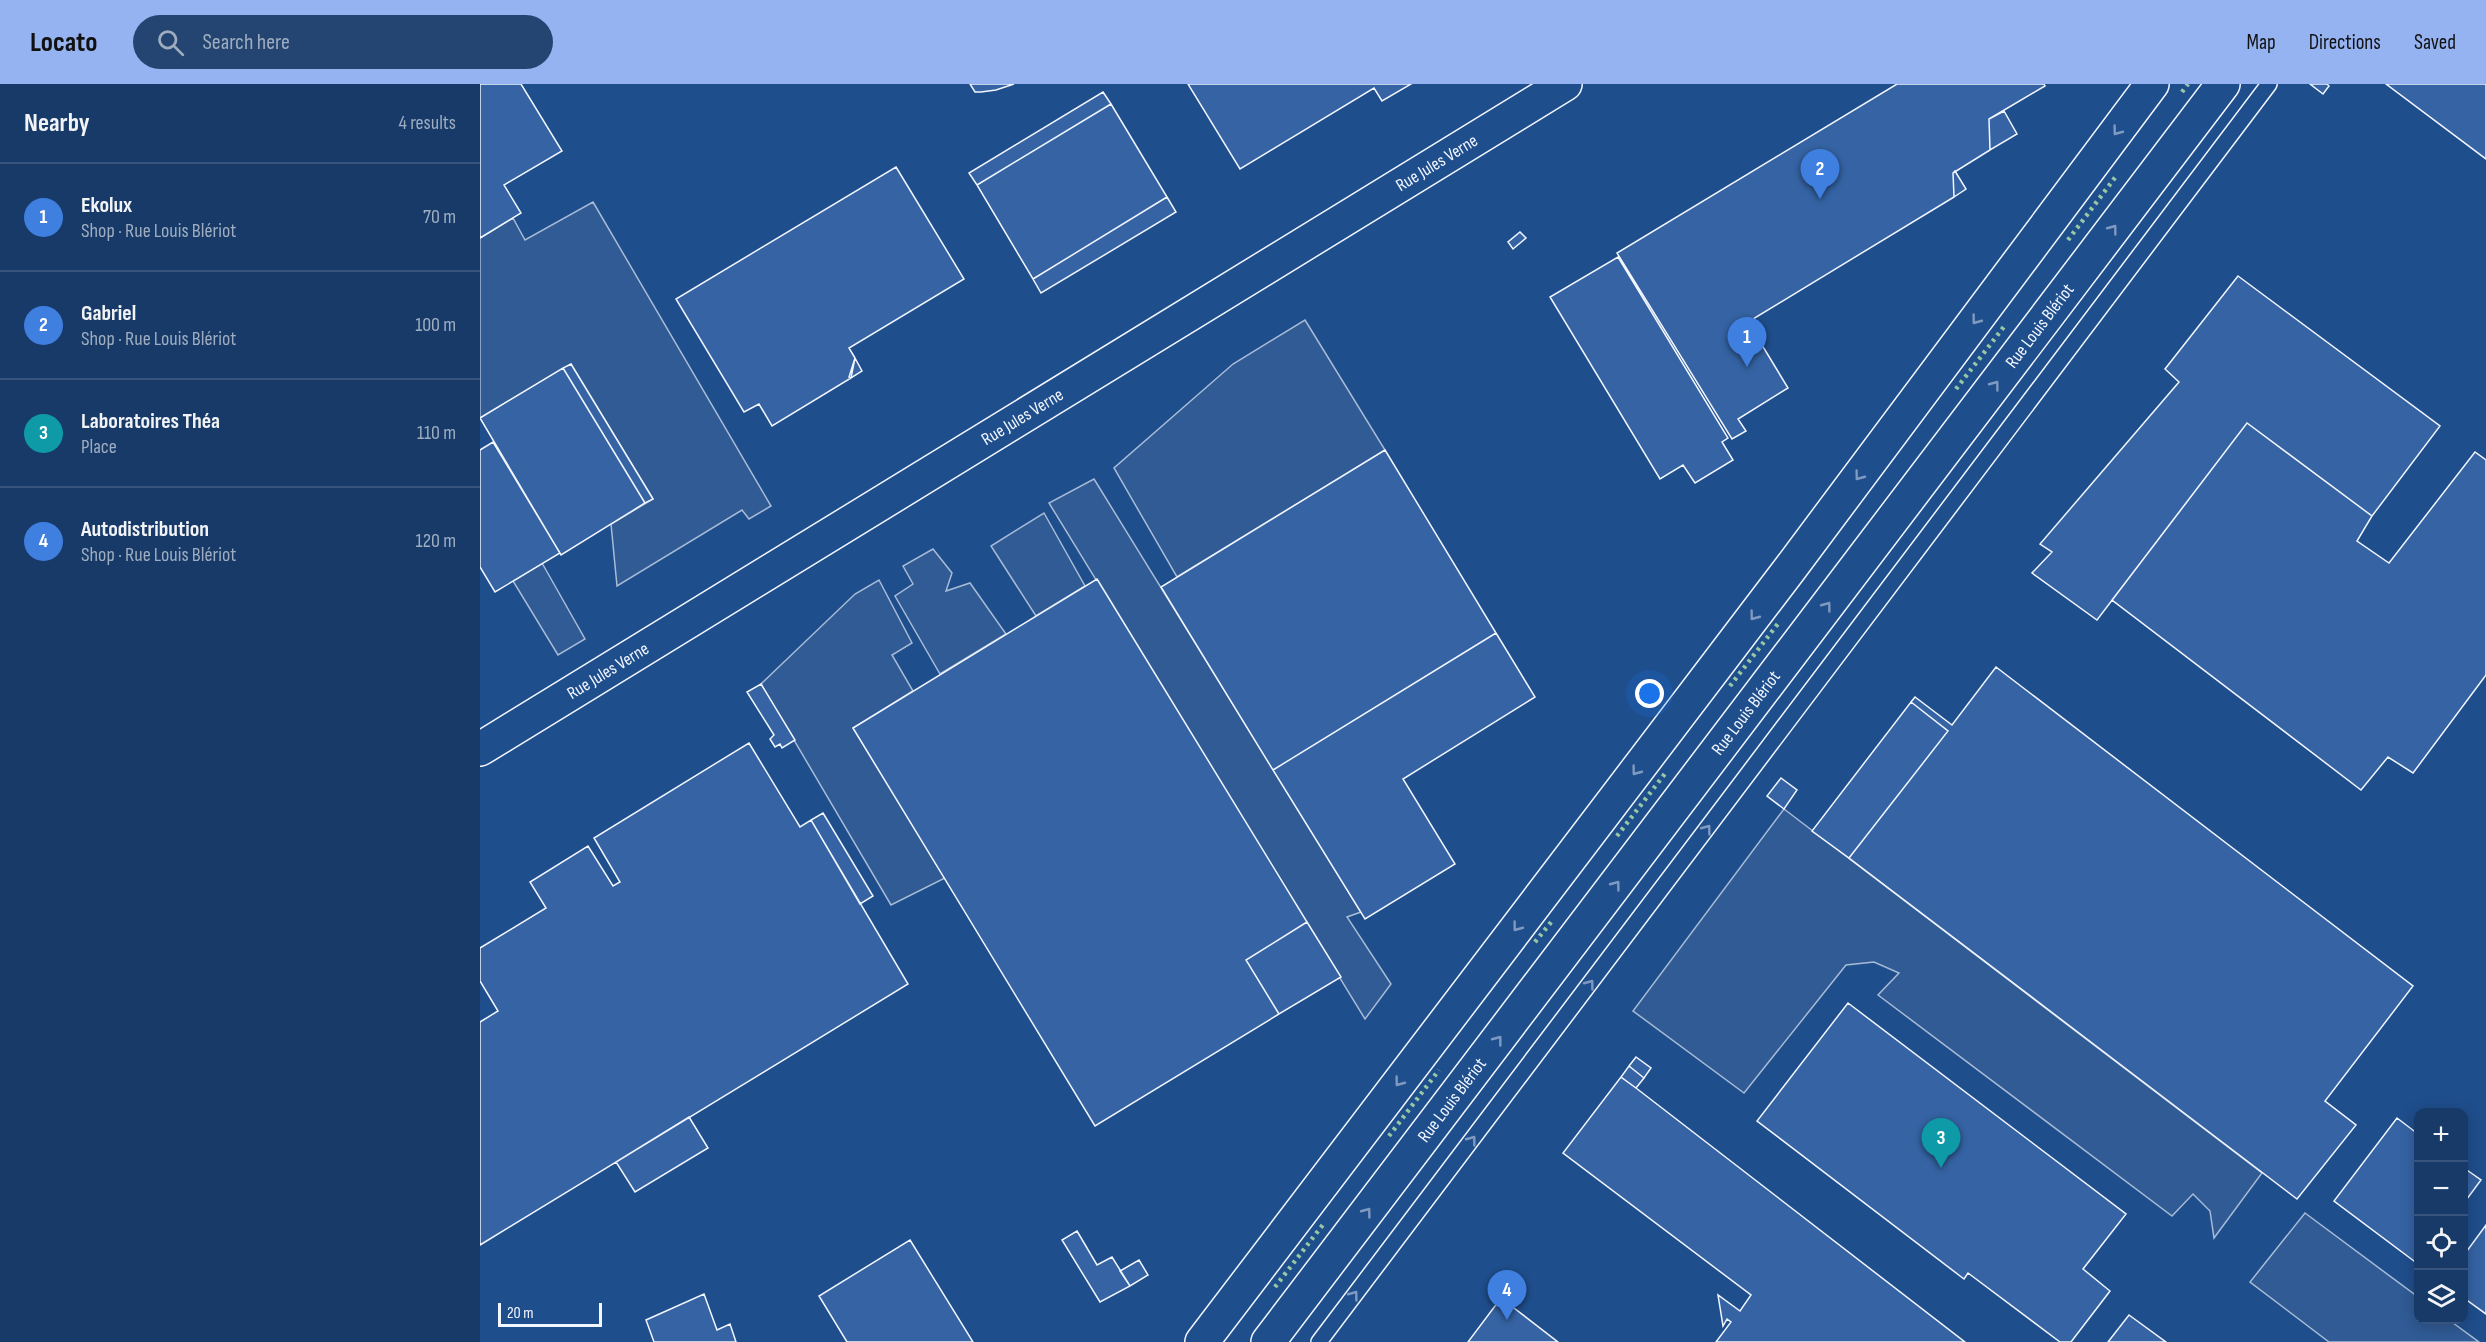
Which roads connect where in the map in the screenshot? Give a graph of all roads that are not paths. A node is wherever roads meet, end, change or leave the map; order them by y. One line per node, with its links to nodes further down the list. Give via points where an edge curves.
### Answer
1 (1565, 84): 5 (main road, Rue Jules Verne)
2 (2152, 84): 6 (main road, one-way to 6, via 1789,570)
3 (2223, 84): 7 (main road, Rue Louis Blériot, one-way to 3)
4 (2270, 84): 8 (lane, Rue Louis Blériot, one-way to 4)
5 (480, 749)
6 (1202, 1342)
7 (1268, 1342)
8 (1319, 1342)

